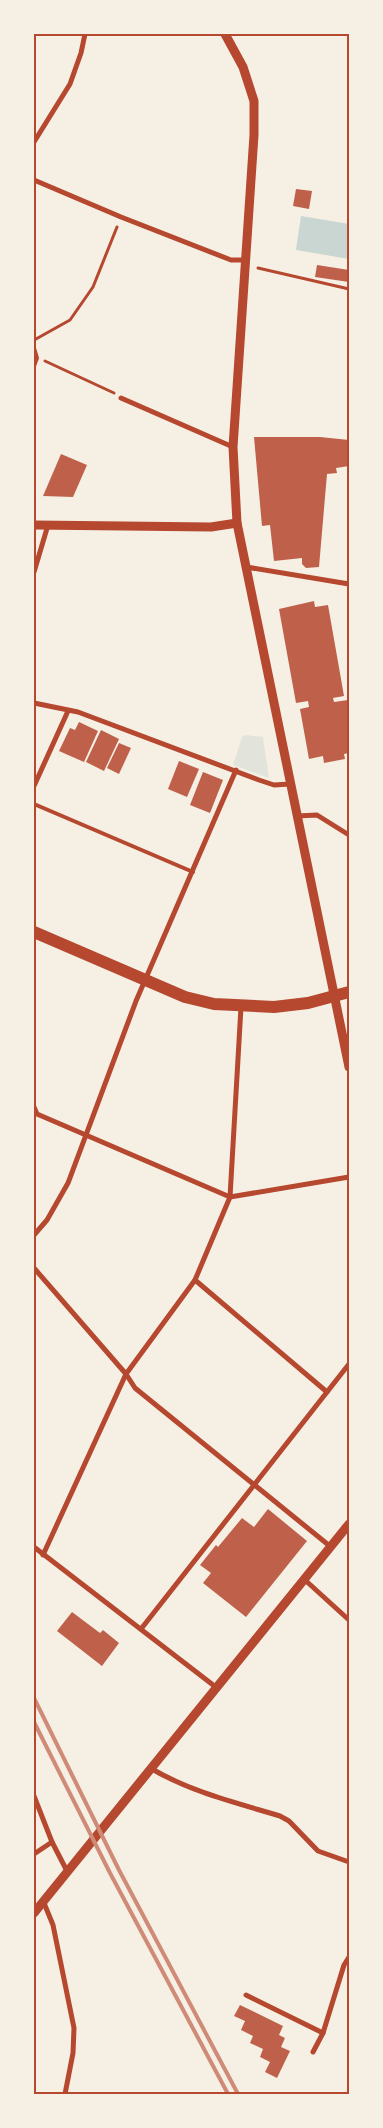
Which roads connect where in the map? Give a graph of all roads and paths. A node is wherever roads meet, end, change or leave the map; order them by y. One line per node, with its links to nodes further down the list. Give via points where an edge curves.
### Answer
1 (85, 34): 3 (street, via 70,84)
2 (225, 34): 6 (street, via 243,67 254,101)
3 (35, 138)
4 (34, 180): 5 (street)
5 (121, 217): 6 (street); 8 (path, via 93,287 70,320)
6 (245, 264): 7 (path); 13 (street)
7 (349, 289)
8 (34, 340)
9 (34, 348): 10 (lane)
10 (37, 358): 11 (lane); 12 (path)
11 (34, 366)
12 (121, 398): 13 (street)
13 (233, 447): 14 (street)
14 (237, 523): 16 (street, via 212,527); 17 (street)
15 (34, 525): 16 (street)
16 (48, 525): 18 (street)
17 (246, 567): 19 (street); 23 (street)
18 (34, 572)
19 (349, 584)
20 (34, 703): 21 (street)
21 (68, 710): 22 (street); 24 (street)
22 (236, 770): 23 (street, via 274,785); 28 (street)
23 (290, 784): 26 (street)
24 (34, 786)
25 (34, 804): 28 (lane)
26 (297, 816): 27 (street, via 317,815); 32 (street)
27 (349, 835)
28 (193, 872): 30 (street)
29 (34, 932): 30 (main road)
30 (145, 980): 33 (main road, via 186,997); 37 (street)
31 (349, 992): 32 (main road)
32 (334, 996): 33 (main road, via 308,1003); 34 (street)
33 (242, 1007): 39 (street)
34 (349, 1067)
35 (34, 1107): 36 (street)
36 (35, 1115): 37 (street)
37 (86, 1135): 39 (street); 40 (street, via 68,1182 47,1220)
38 (349, 1176): 39 (street)
39 (230, 1197): 42 (street)
40 (34, 1235)
41 (34, 1268): 44 (street)
42 (195, 1280): 44 (street); 45 (street)
43 (349, 1364): 45 (street)
44 (126, 1374): 46 (street, via 135,1388); 50 (street)
45 (327, 1392): 46 (street)
46 (254, 1485): 48 (street); 53 (street)
47 (349, 1524): 48 (street)
48 (331, 1546): 51 (street)
49 (34, 1547): 50 (street)
50 (43, 1554): 53 (street)
51 (305, 1580): 52 (street); 54 (street)
52 (349, 1620)
53 (141, 1629): 54 (street)
54 (217, 1688): 55 (street)
55 (152, 1769): 59 (street, via 186,1786 280,1816 318,1851); 60 (street)
56 (34, 1796): 57 (street)
57 (52, 1842): 58 (street); 60 (street)
58 (34, 1854)
59 (349, 1862)
60 (68, 1873): 61 (street)
61 (44, 1903): 62 (street); 67 (street, via 54,1926 74,2028)
62 (34, 1913)
63 (349, 1957): 65 (street)
64 (246, 1995): 65 (street)
65 (323, 2033): 66 (street)
66 (313, 2052)
67 (65, 2094)

